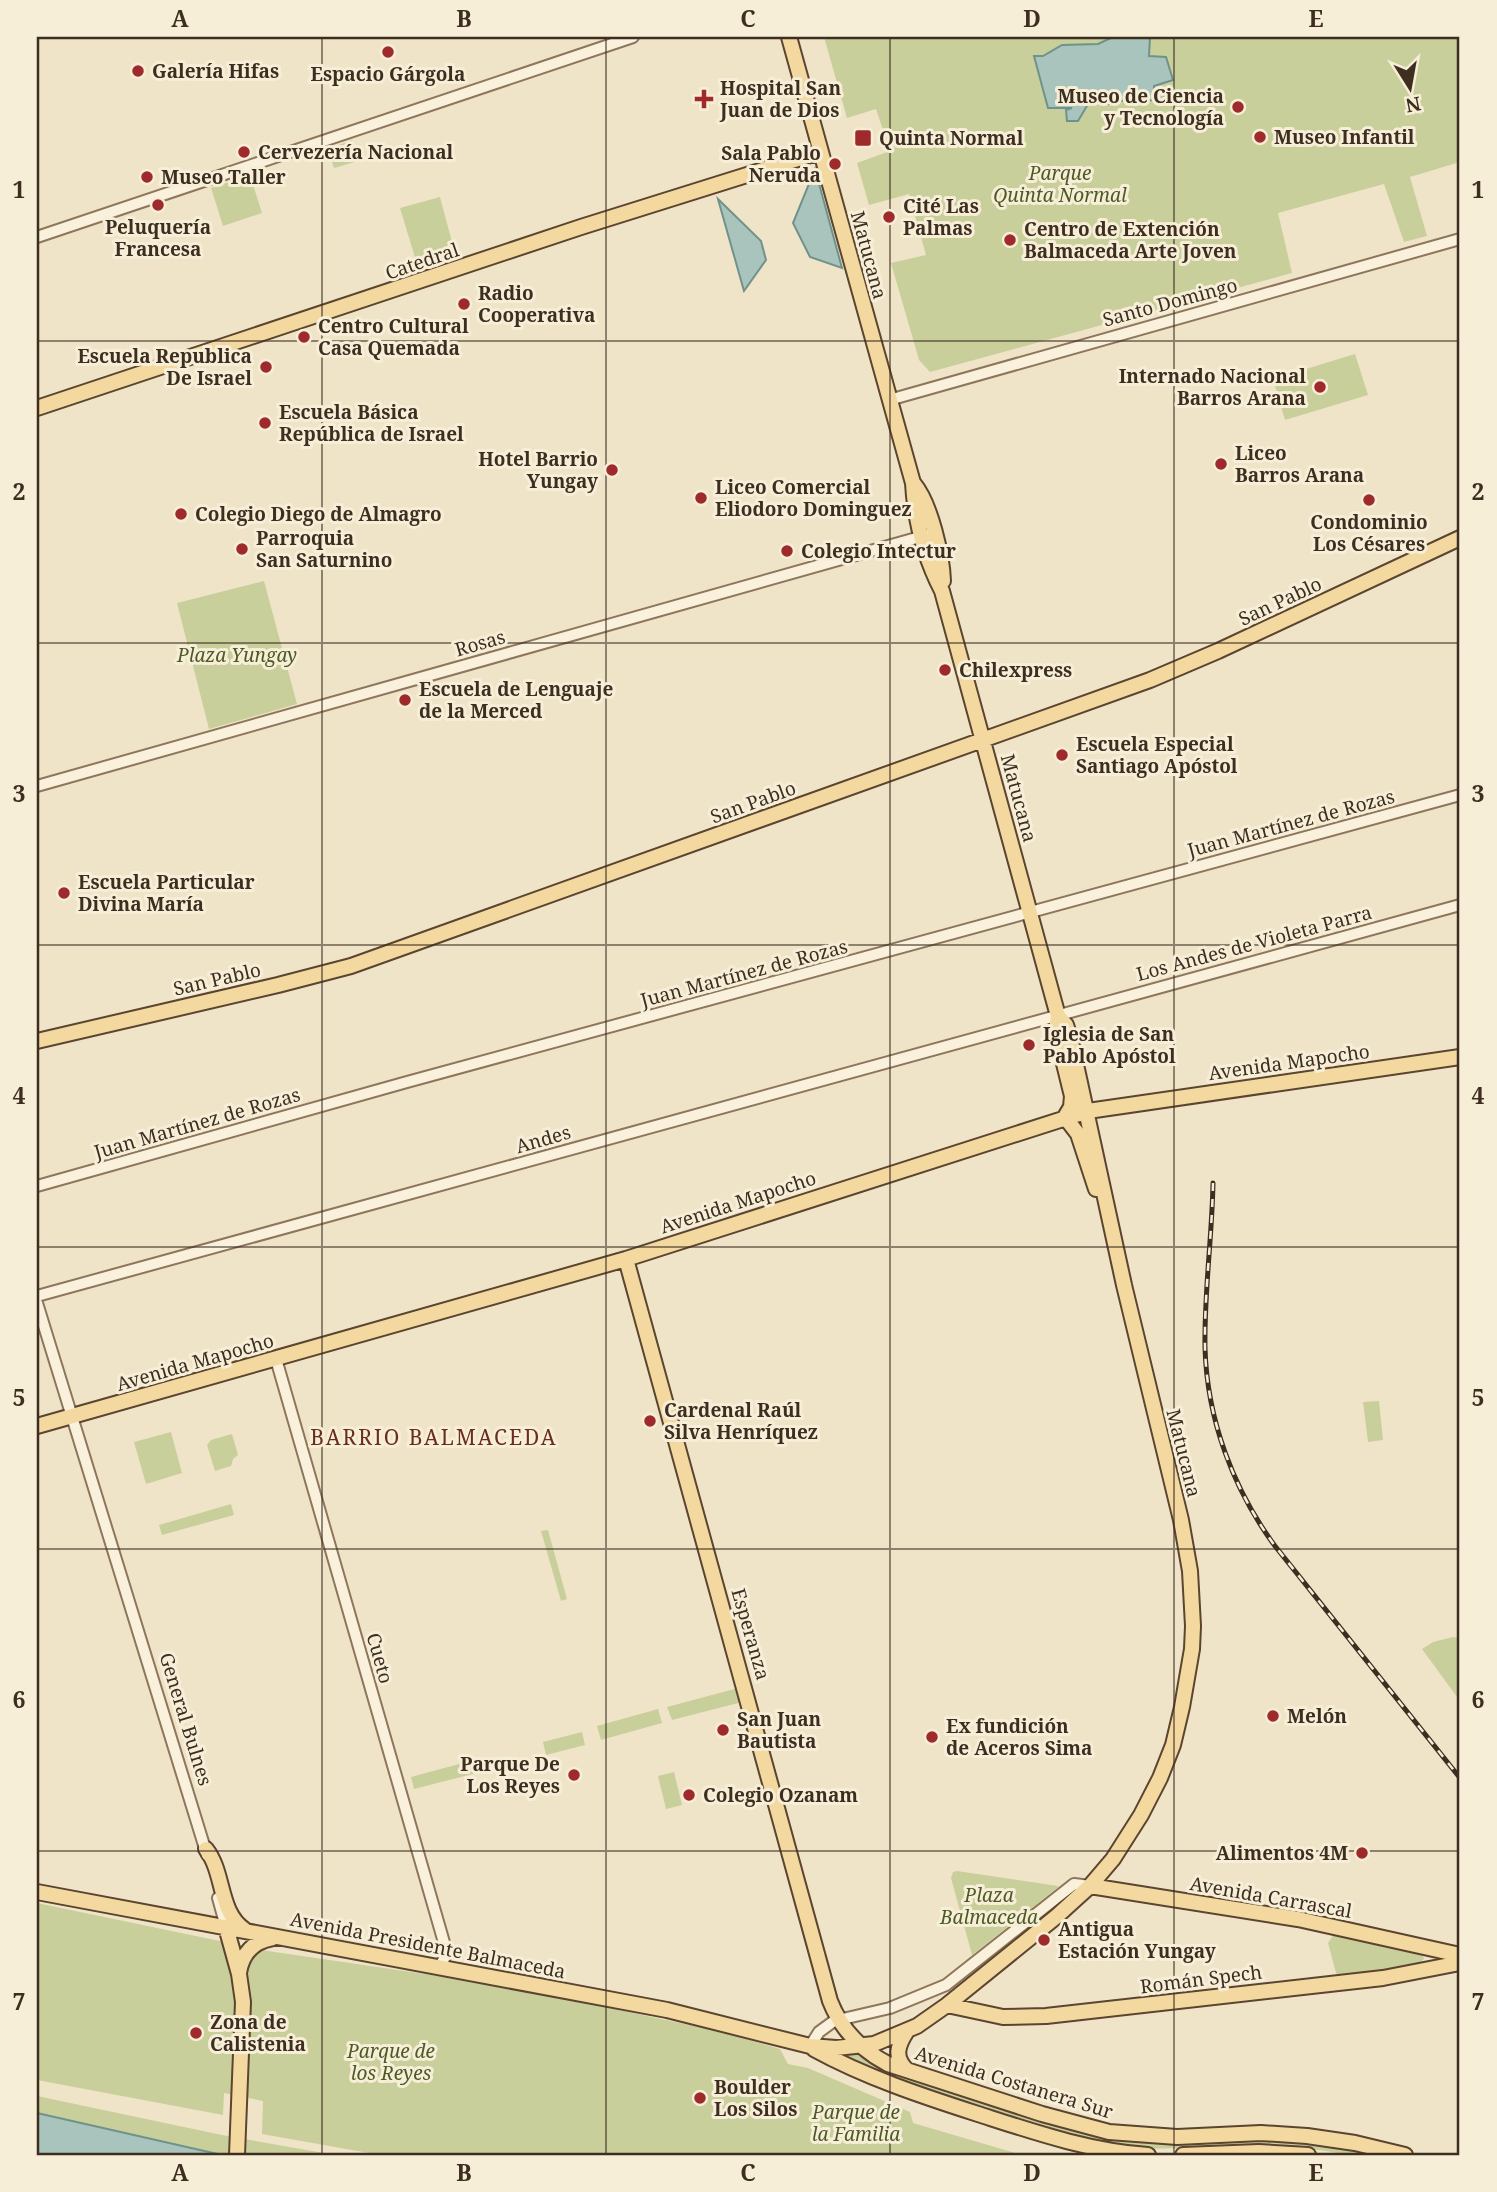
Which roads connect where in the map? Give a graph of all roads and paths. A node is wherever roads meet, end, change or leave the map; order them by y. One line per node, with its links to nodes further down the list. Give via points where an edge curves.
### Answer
1 (633, 37): 4 (street)
2 (789, 37): 3 (main road, Matucana)
3 (820, 152): 6 (main road, Matucana); 7 (main road, Catedral)
4 (37, 237)
5 (1460, 239): 6 (street, Santo Domingo)
6 (889, 400): 8 (main road, Matucana, via 914,483 916,513)
7 (37, 408)
8 (927, 535): 10 (main road, Matucana, via 929,562 942,590); 11 (street, Rosas)
9 (1460, 538): 10 (main road, San Pablo, via 1185,666)
10 (983, 741): 14 (main road, Matucana); 16 (main road, San Pablo, via 351,966)
11 (37, 786)
12 (1460, 794): 14 (street, Juan Martínez de Rozas)
13 (1460, 905): 15 (street, Los Andes de Violeta Parra)
14 (1030, 911): 15 (main road, Matucana); 20 (street, Juan Martínez de Rozas)
15 (1058, 1016): 18 (main road, Matucana, via 1069,1031); 19 (main road, Matucana, via 1057,1038 1072,1096); 23 (street, Andes)
16 (37, 1041)
17 (1460, 1058): 18 (main road, Avenida Mapocho)
18 (1088, 1111): 19 (main road, Avenida Mapocho); 21 (main road, Matucana)
19 (1065, 1117): 21 (main road, via 1077,1134); 22 (main road, Avenida Mapocho)
20 (37, 1186)
21 (1108, 1213): 29 (main road, Matucana, via 1183,1530 1192,1591 1192,1648 1182,1707 1160,1778 1131,1831)
22 (626, 1259): 25 (main road, Avenida Mapocho); 41 (main road, Esperanza)
23 (37, 1296)
24 (37, 1303): 26 (street, General Bulnes)
25 (276, 1359): 26 (main road, Avenida Mapocho); 37 (street, Cueto, via 445,1946)
26 (71, 1416): 27 (main road, Avenida Mapocho); 28 (street, General Bulnes)
27 (37, 1426)
28 (206, 1849): 31 (street, General Bulnes); 32 (main road, via 232,1917)
29 (1090, 1886): 34 (main road, Avenida Carrascal, via 1298,1919); 40 (main road, Avenida Presidente Balmaceda); 41 (street, Avenida Carrascal, via 1074,1884 946,1985 890,2008)
30 (37, 1892): 31 (main road, Avenida Presidente Balmaceda)
31 (226, 1927): 32 (main road, Avenida Presidente Balmaceda); 39 (main road, General Bulnes)
32 (246, 1930): 33 (main road, Avenida Presidente Balmaceda)
33 (281, 1937): 37 (main road, Avenida Presidente Balmaceda); 39 (main road, via 268,1938 251,1948)
34 (1439, 1950): 35 (main road, Avenida Carrascal); 38 (main road, via 1433,1964)
35 (1460, 1955)
36 (1460, 1963): 38 (main road, Román Spech)
37 (440, 1966): 43 (main road, Avenida Presidente Balmaceda, via 667,2010)
38 (1424, 1970): 40 (main road, Román Spech, via 1027,2018 992,2016)
39 (239, 1974): 46 (main road, General Bulnes, via 243,2028)
40 (947, 2005): 42 (main road, Avenida Presidente Balmaceda)
41 (838, 2020): 43 (street, via 822,2028); 44 (main road, Avenida Costanera Sur)
42 (907, 2031): 44 (main road, Avenida Presidente Balmaceda); 45 (main road, via 898,2055)
43 (810, 2046): 44 (main road, Avenida Presidente Balmaceda); 47 (main road, Avenida Costanera Sur, via 904,2088 1021,2128 1088,2147)
44 (862, 2046): 45 (main road, Avenida Costanera Sur, via 879,2059)
45 (908, 2070): 50 (main road, Avenida Costanera Sur, via 1109,2132 1177,2137 1307,2136)
46 (237, 2155)
47 (1148, 2155)
48 (1184, 2155): 49 (main road)
49 (1308, 2155)
50 (1405, 2155)

